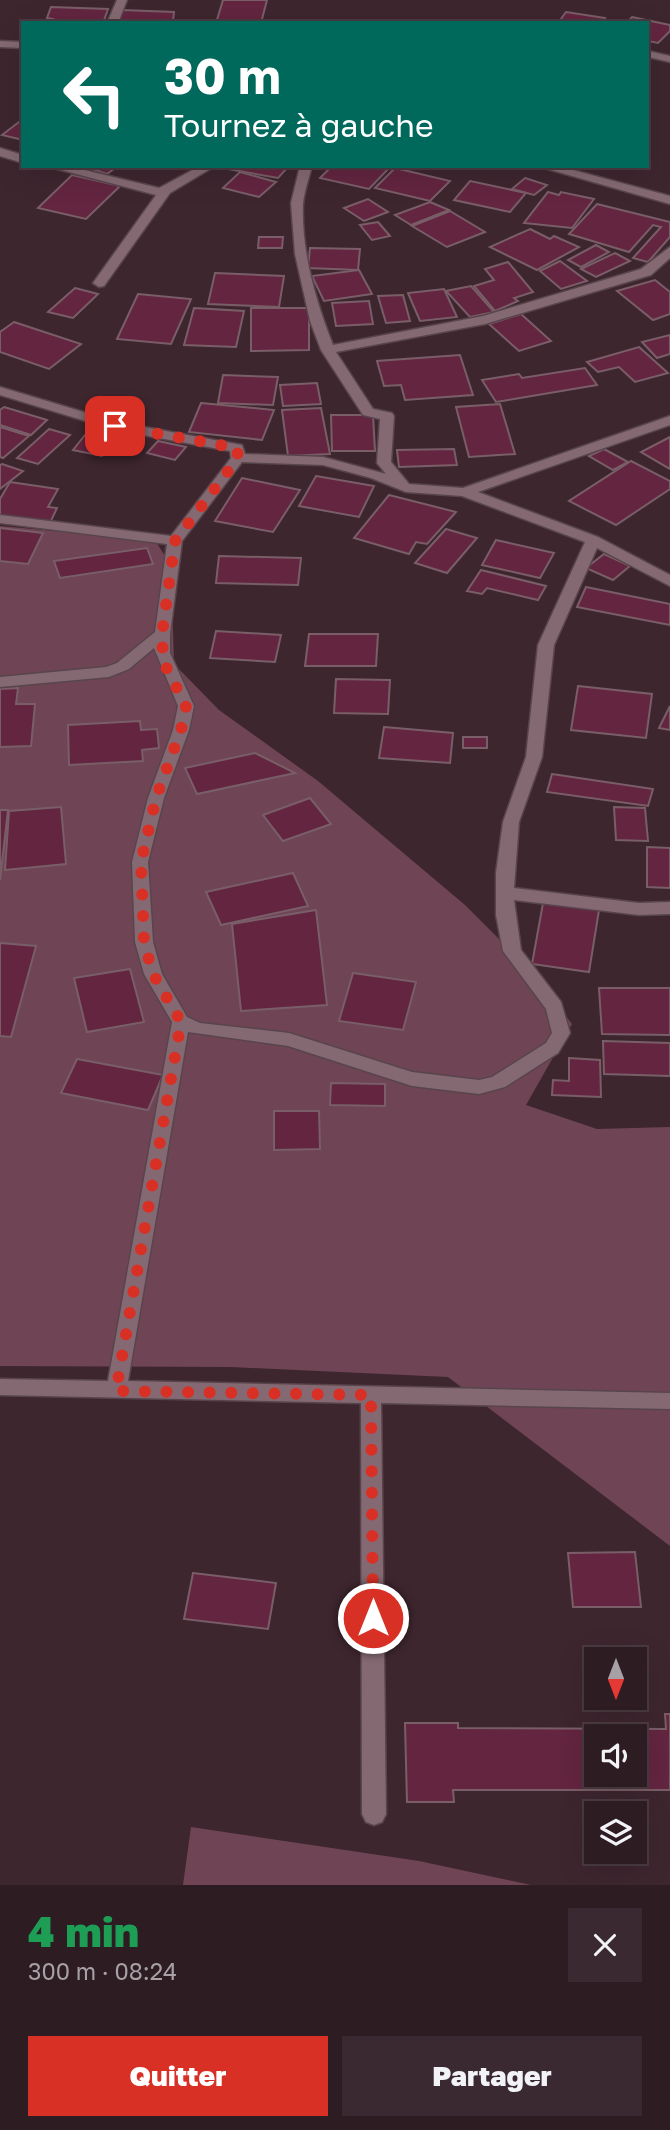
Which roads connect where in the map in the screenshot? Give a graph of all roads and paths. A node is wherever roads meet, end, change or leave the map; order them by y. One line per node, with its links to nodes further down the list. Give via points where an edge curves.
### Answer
1 (122, 0): 2 (street)
2 (113, 21)
3 (0, 44): 4 (street)
4 (21, 45)
5 (649, 54): 6 (street)
6 (670, 59)
7 (0, 152): 8 (street)
8 (21, 158)
9 (61, 168): 13 (street)
10 (205, 168): 13 (street)
11 (306, 168): 17 (street, via 297,203 301,254)
12 (550, 168): 14 (street)
13 (165, 191): 16 (street)
14 (670, 200)
15 (670, 251): 17 (street, via 646,272 485,320)
16 (99, 283)
17 (328, 350): 21 (street, via 368,412 387,416 384,463)
18 (0, 391): 20 (street, via 115,426 237,448)
19 (670, 420): 22 (street)
20 (238, 458): 21 (street, via 323,461); 25 (street)
21 (406, 488): 22 (street)
22 (464, 492): 24 (street)
23 (0, 519): 25 (street)
24 (593, 540): 26 (street); 29 (street, via 546,645 536,750 511,822)
25 (175, 541): 27 (street)
26 (670, 581)
27 (162, 634): 28 (street, via 109,672); 31 (street, via 163,661 186,706 141,862 144,942 153,974)
28 (0, 682)
29 (505, 893): 30 (street); 31 (street, via 512,951 555,1007 561,1033 552,1048 498,1083 479,1087 412,1080 289,1040 198,1029)
30 (670, 908)
31 (181, 1022): 33 (street)
32 (0, 1387): 33 (street)
33 (116, 1391): 34 (street)
34 (371, 1395): 35 (street); 36 (street)
35 (670, 1401)
36 (374, 1814)

